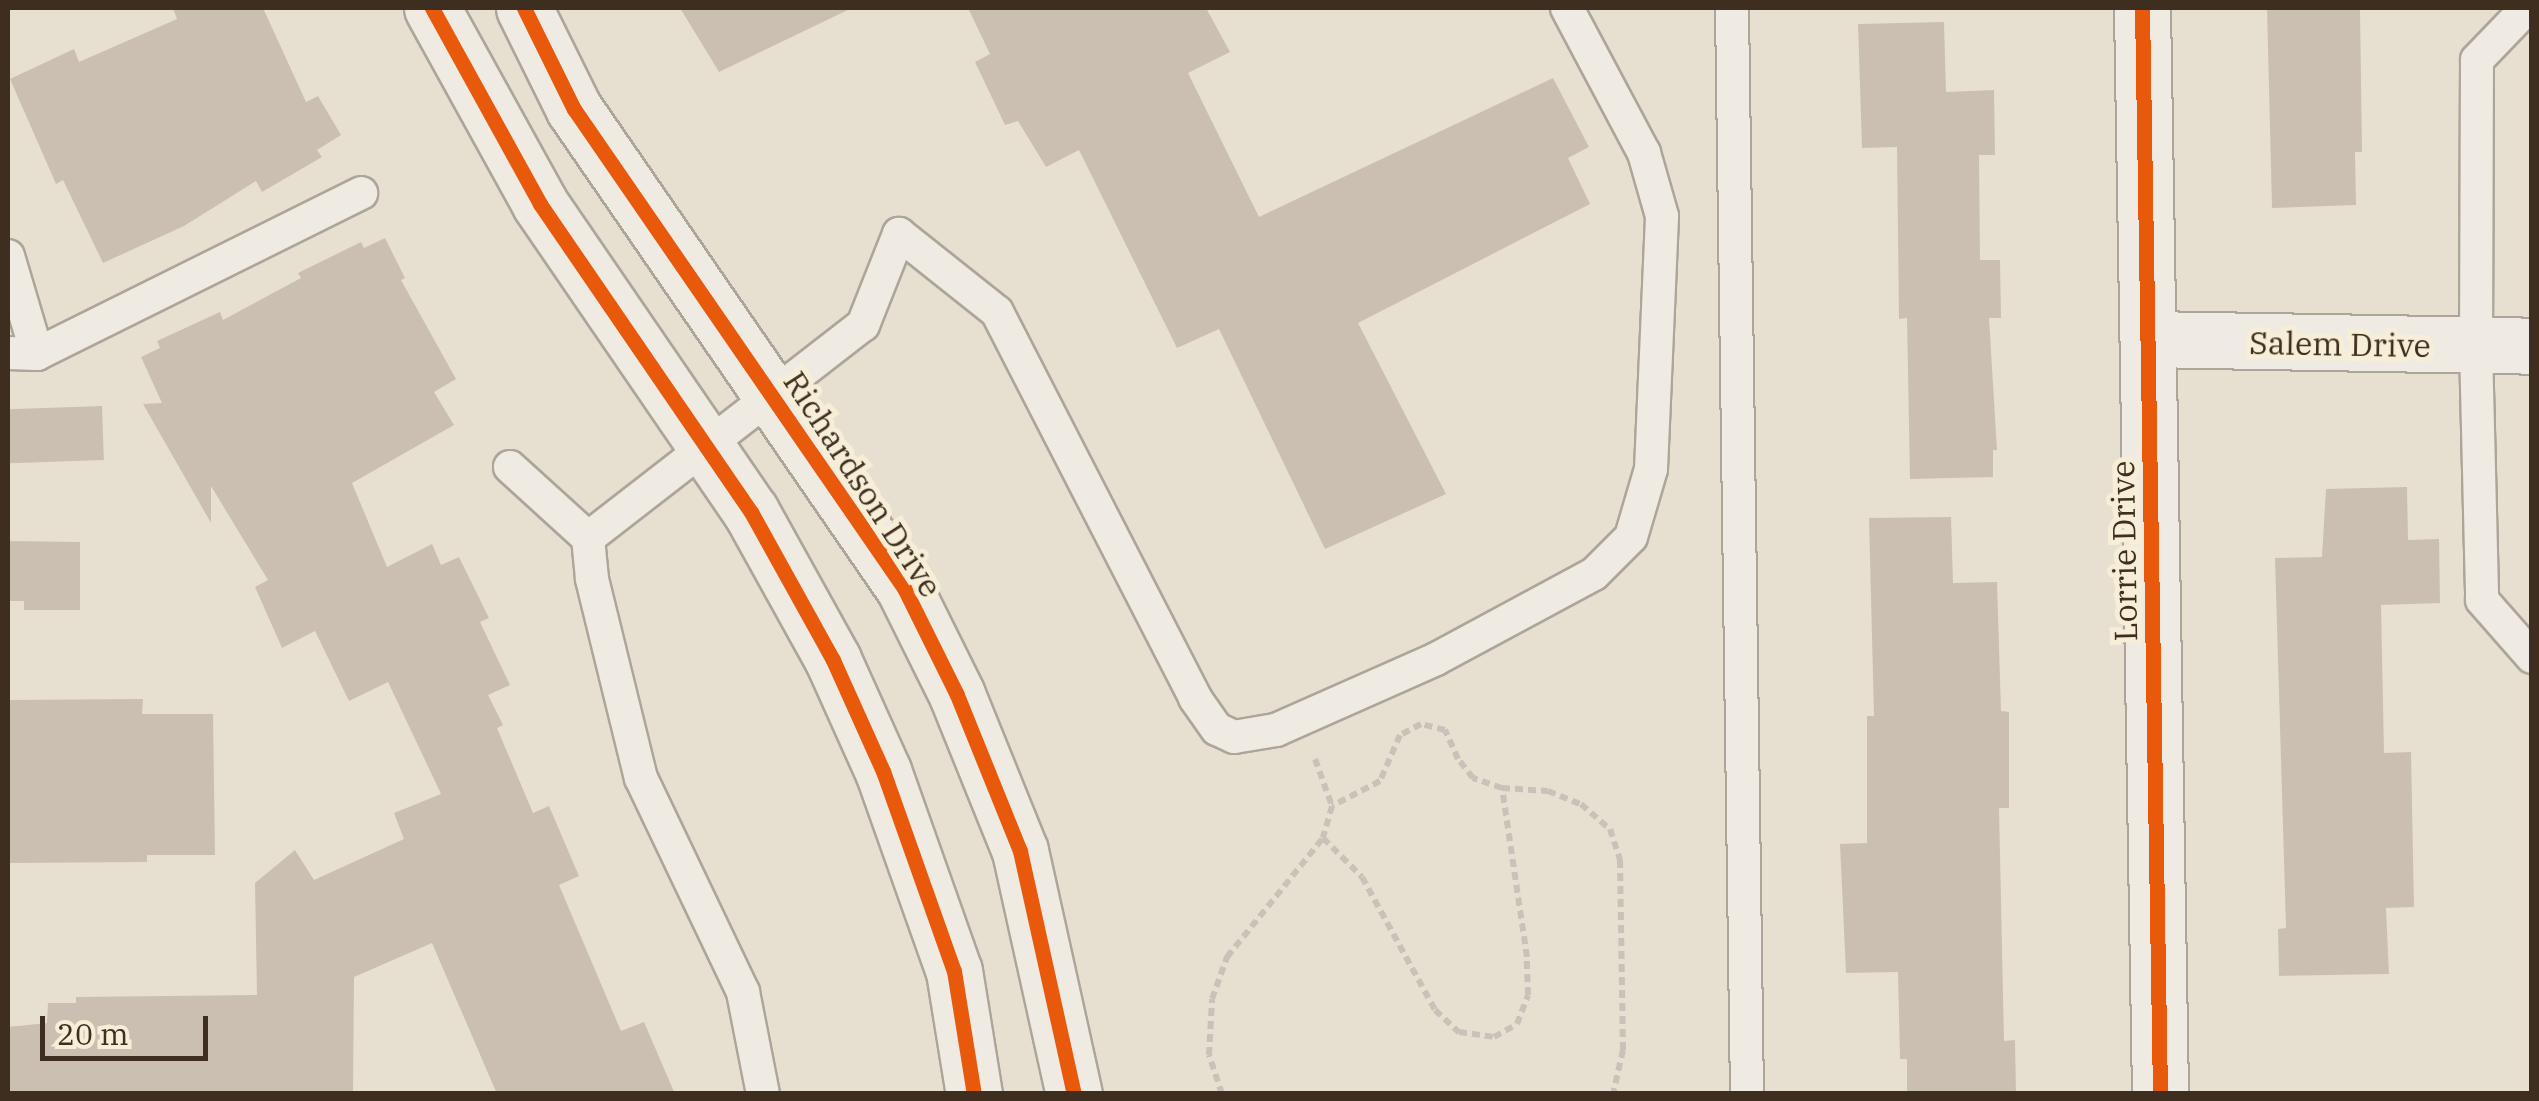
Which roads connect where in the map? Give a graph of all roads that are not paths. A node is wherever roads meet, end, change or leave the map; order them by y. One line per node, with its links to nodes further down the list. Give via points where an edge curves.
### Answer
1 (432, 8): 14 (street, via 540,204)
2 (524, 8): 13 (street, Richardson Drive, via 574,109)
3 (1567, 8): 13 (lane, via 1644,152 1662,216 1652,469 1631,538 1594,574 1436,659 1276,730 1234,737 1217,729 997,312 899,234 863,324)
4 (1732, 8): 21 (lane)
5 (2142, 8): 9 (street, Lorrie Drive)
6 (2527, 8): 11 (lane, via 2478,60)
7 (361, 192): 12 (lane)
8 (8, 256): 12 (lane)
9 (2148, 339): 11 (street, Salem Drive); 22 (street, Lorrie Drive)
10 (2532, 346): 11 (street, Salem Drive)
11 (2476, 347): 17 (lane, via 2482,600)
12 (22, 354)
13 (774, 394): 14 (lane); 20 (street, Richardson Drive, via 904,588 957,694 1020,851)
14 (706, 448): 16 (lane); 19 (street, via 752,512 834,660 883,771 954,971)
15 (510, 467): 16 (lane)
16 (588, 538): 18 (lane, via 592,579 642,778 742,992)
17 (2532, 657)
18 (763, 1094)
19 (974, 1094)
20 (1074, 1094)
21 (1747, 1094)
22 (2160, 1094)

